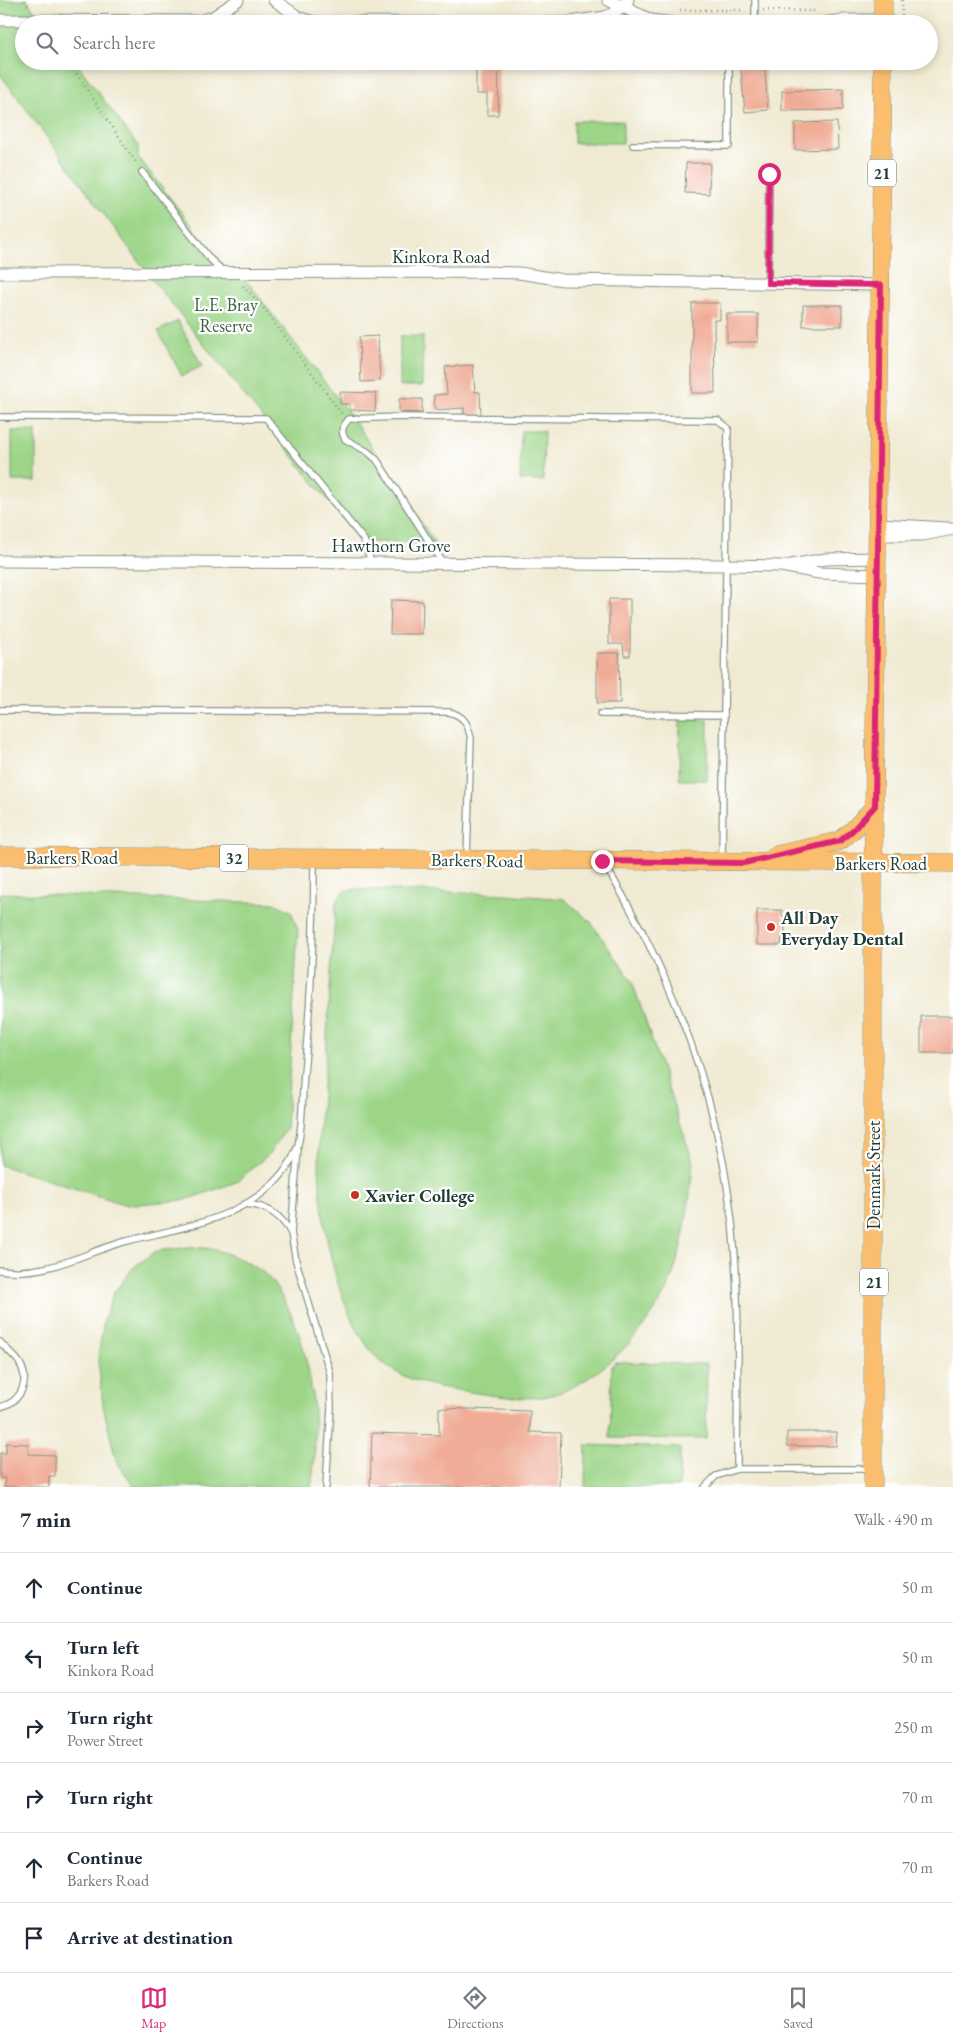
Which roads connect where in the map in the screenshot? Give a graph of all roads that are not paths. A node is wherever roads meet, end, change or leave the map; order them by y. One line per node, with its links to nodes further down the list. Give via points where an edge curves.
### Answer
1 (230, 0): 10 (street)
2 (238, 0): 10 (street)
3 (274, 0): 9 (street)
4 (282, 0): 9 (street)
5 (608, 0): 8 (street)
6 (755, 0): 15 (lane)
7 (883, 0): 16 (main road)
8 (628, 5): 13 (street); 14 (street)
9 (290, 11): 12 (street)
10 (220, 12): 11 (street)
11 (216, 15)
12 (296, 15)
13 (610, 15)
14 (643, 15)
15 (755, 15)
16 (883, 15)
17 (0, 20): 18 (street)
18 (15, 20)
19 (730, 70): 21 (lane, via 729,146)
20 (883, 70): 27 (main road, 21)
21 (633, 145)
22 (142, 172): 24 (lane)
23 (769, 174): 26 (lane)
24 (224, 273): 25 (street, Kinkora Road); 26 (street, Kinkora Road, via 482,272 519,273 564,280)
25 (0, 274)
26 (768, 283): 27 (street, Kinkora Road)
27 (881, 285): 30 (main road, 21)
28 (0, 417): 32 (lane, via 266,418 364,540)
29 (953, 529): 30 (street, via 927,525)
30 (878, 530): 36 (main road, 21)
31 (0, 561): 32 (street, Hawthorn Grove)
32 (371, 562): 33 (street, Hawthorn Grove)
33 (443, 562): 34 (street, Hawthorn Grove); 34 (lane, via 377,460 344,439 342,431 347,421 352,418 399,417 718,420 728,428)
34 (727, 566): 35 (street, Hawthorn Grove); 39 (lane)
35 (781, 566): 36 (street, Hawthorn Grove, via 819,573); 36 (street, Hawthorn Grove, via 826,559)
36 (878, 567): 40 (main road, 21)
37 (0, 710): 43 (lane, via 457,714 467,723 471,739)
38 (600, 714): 39 (lane)
39 (724, 714): 45 (lane)
40 (875, 806): 46 (main road, via 840,841); 47 (main road, 21)
41 (0, 856): 42 (main road, Barkers Road / 32)
42 (314, 859): 43 (main road, Barkers Road / 32); 49 (lane, via 312,986)
43 (467, 860): 44 (main road, Barkers Road / 32)
44 (602, 861): 45 (main road, Barkers Road / 32); 55 (lane, via 632,913 673,998 700,1070 721,1153 733,1226 736,1274)
45 (722, 863): 46 (main road, Barkers Road / 32)
46 (744, 863): 47 (main road, Barkers Road / 32)
47 (874, 863): 48 (main road, Barkers Road / 32); 56 (main road, Denmark Street / 21)
48 (953, 863)
49 (298, 1145): 50 (lane, via 275,1182); 51 (lane)
50 (245, 1204): 51 (lane, via 274,1212); 52 (lane, via 214,1218 108,1247 56,1267)
51 (291, 1234): 57 (lane, via 330,1374)
52 (0, 1270)
53 (0, 1342): 54 (lane, via 20,1364 24,1382 13,1402)
54 (0, 1407)
55 (737, 1469): 56 (lane); 58 (lane, via 716,1476)
56 (873, 1469): 59 (main road, Denmark Street / 21)
57 (326, 1487)
58 (705, 1487)
59 (873, 1487)

